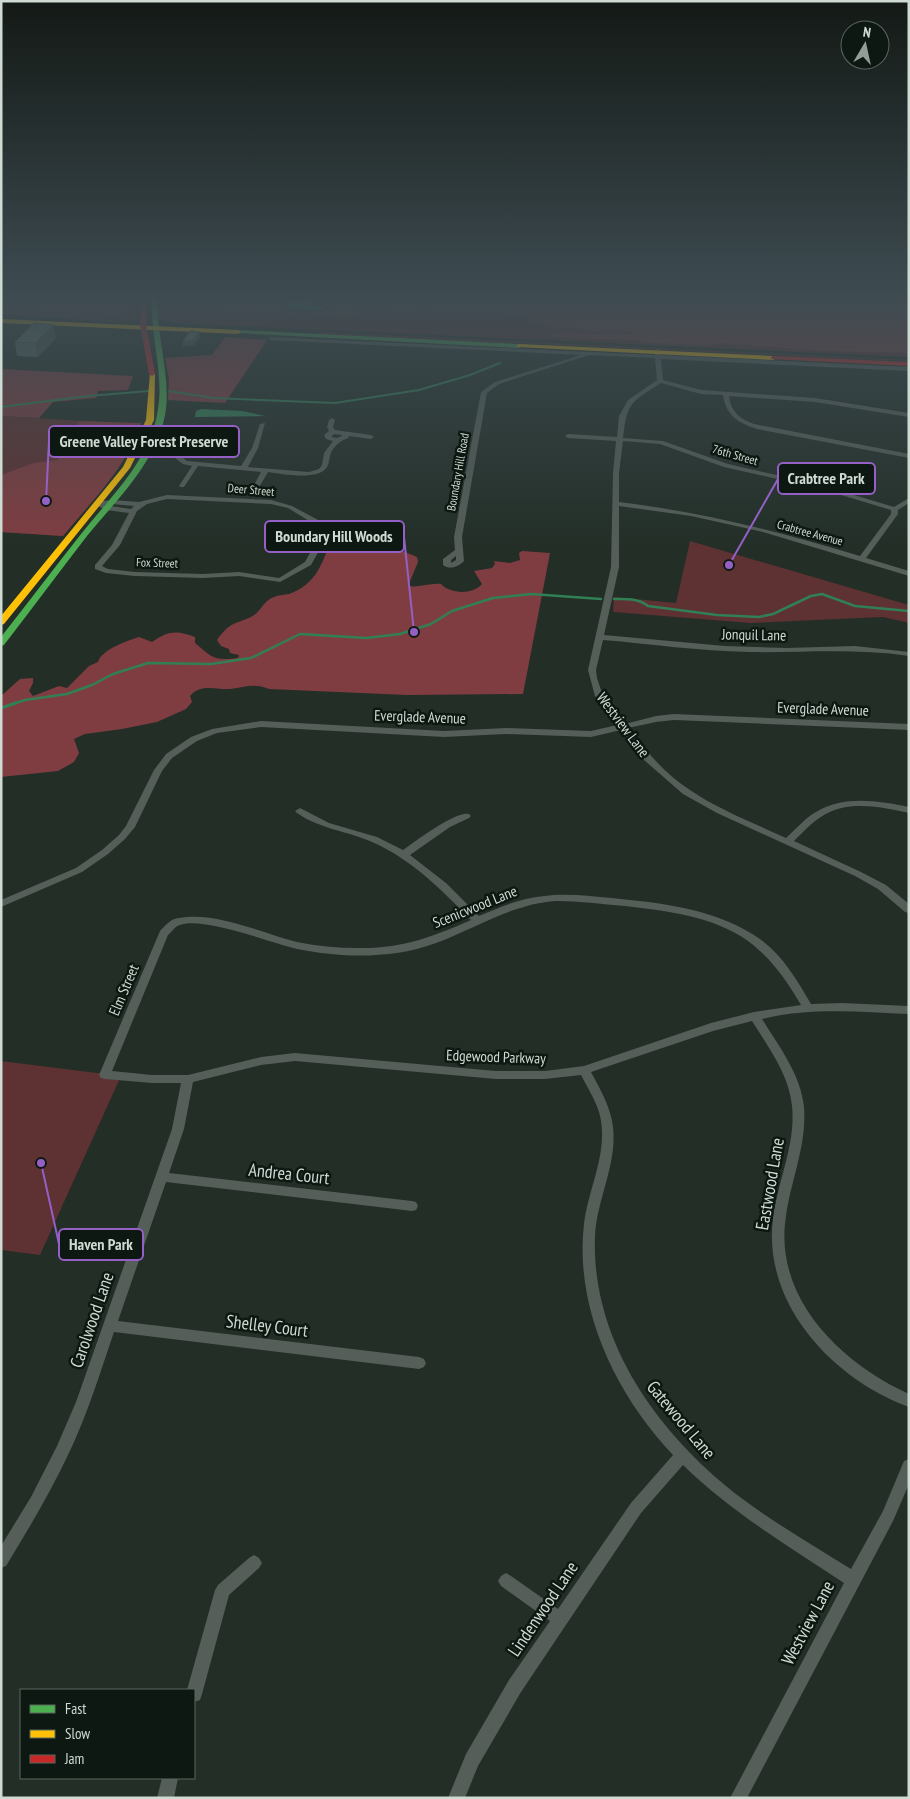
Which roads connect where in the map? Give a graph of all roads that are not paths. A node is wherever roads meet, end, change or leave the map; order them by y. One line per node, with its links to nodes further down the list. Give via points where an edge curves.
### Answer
1 (153, 383): 26 (main road, via 150,420)
2 (164, 383): 12 (main road, via 163,410)
3 (497, 383): 31 (street, Boundary Hill Road, via 484,392 458,537)
4 (659, 383): 17 (street, Westview Lane, via 626,406)
5 (664, 383): 6 (street, via 694,391)
6 (726, 394): 8 (street, via 815,400); 19 (street, via 732,414 747,424)
7 (892, 402): 8 (street)
8 (885, 410): 9 (street)
9 (909, 415)
10 (332, 420): 13 (street, via 330,427)
11 (262, 424): 21 (street, via 257,446)
12 (158, 429): 20 (street, via 183,430 188,435 178,458 185,463); 26 (main road, via 146,455)
13 (333, 432): 14 (street); 18 (street, via 327,437)
14 (346, 434): 16 (street); 18 (street, via 345,438)
15 (568, 436): 17 (street, 76th Street)
16 (371, 437)
17 (620, 439): 28 (street, Westview Lane); 29 (street, 76th Street, via 668,444 726,466 819,486)
18 (337, 440): 22 (street, via 327,453 325,466 316,472)
19 (909, 456)
20 (196, 464): 21 (street); 23 (street)
21 (242, 469): 22 (street)
22 (265, 471): 24 (street)
23 (182, 486)
24 (255, 489)
25 (909, 500): 29 (street)
26 (105, 504): 27 (street); 30 (street); 35 (main road); 37 (main road)
27 (138, 504): 30 (street); 34 (street, Deer Street, via 153,499 181,497 271,502 290,507 317,523 321,532 320,542 308,563)
28 (616, 504): 32 (street, Crabtree Avenue, via 690,513); 36 (street, Westview Lane, via 615,567)
29 (894, 509): 32 (street, via 894,514)
30 (131, 511): 34 (street, Fox Street, via 117,544 98,567 135,574 239,574)
31 (459, 550)
32 (862, 559): 33 (street, Crabtree Avenue)
33 (909, 574)
34 (280, 580)
35 (1, 622)
36 (599, 636): 38 (street, Jonquil Lane, via 734,649 856,647); 39 (street, Westview Lane, via 593,678 599,696)
37 (1, 643)
38 (909, 654)
39 (623, 726): 40 (street, Everglade Avenue, via 683,717); 44 (street, Westview Lane, via 654,764 686,792); 46 (street, Everglade Avenue, via 591,734 568,735 506,731 444,734 261,724 215,730 194,738 169,756 158,770 130,827 111,847 80,870)
40 (909, 727)
41 (909, 810): 44 (street, via 875,803 841,805 823,811)
42 (300, 811): 45 (street, via 310,820 361,834)
43 (466, 816): 45 (street)
44 (788, 842): 47 (street, Westview Lane, via 858,874)
45 (404, 854): 48 (street, via 444,886)
46 (1, 904)
47 (909, 910)
48 (478, 921): 49 (street, Scenicwood Lane, via 415,945 364,952 312,948 196,920); 50 (street, Scenicwood Lane, via 522,903 554,898 689,912 727,925 763,946 790,976)
49 (176, 922): 54 (street, Elm Street, via 164,933)
50 (808, 1008): 51 (street, Edgewood Parkway); 52 (street, Edgewood Parkway)
51 (909, 1010)
52 (754, 1016): 53 (street, Edgewood Parkway, via 710,1027); 60 (street, Eastwood Lane, via 787,1073 798,1106 797,1133 778,1236 781,1269 788,1287 815,1332 846,1363 869,1381)
53 (584, 1070): 55 (street, Edgewood Parkway, via 516,1076 295,1057 261,1061); 61 (street, Gatewood Lane, via 600,1102 607,1127 606,1152 589,1235 595,1304 621,1372 648,1415)
54 (105, 1075): 55 (street, Edgewood Parkway)
55 (188, 1079): 56 (street, Carolwood Lane, via 178,1129)
56 (162, 1177): 57 (street, Andrea Court); 58 (street, Carolwood Lane)
57 (412, 1206)
58 (110, 1326): 59 (street, Shelley Court); 63 (street, Carolwood Lane, via 63,1450)
59 (419, 1363)
60 (909, 1401)
61 (682, 1456): 65 (street, Gatewood Lane, via 735,1502); 67 (street, Lindenwood Lane, via 636,1508)
62 (909, 1466): 65 (street, Westview Lane, via 888,1516)
63 (1, 1561)
64 (254, 1563): 68 (street, via 223,1590)
65 (854, 1580): 72 (street, Westview Lane)
66 (506, 1581): 67 (street)
67 (560, 1619): 71 (street, Lindenwood Lane, via 491,1724)
68 (195, 1690)
69 (170, 1779): 70 (street)
70 (164, 1798)
71 (456, 1798)
72 (738, 1798)

